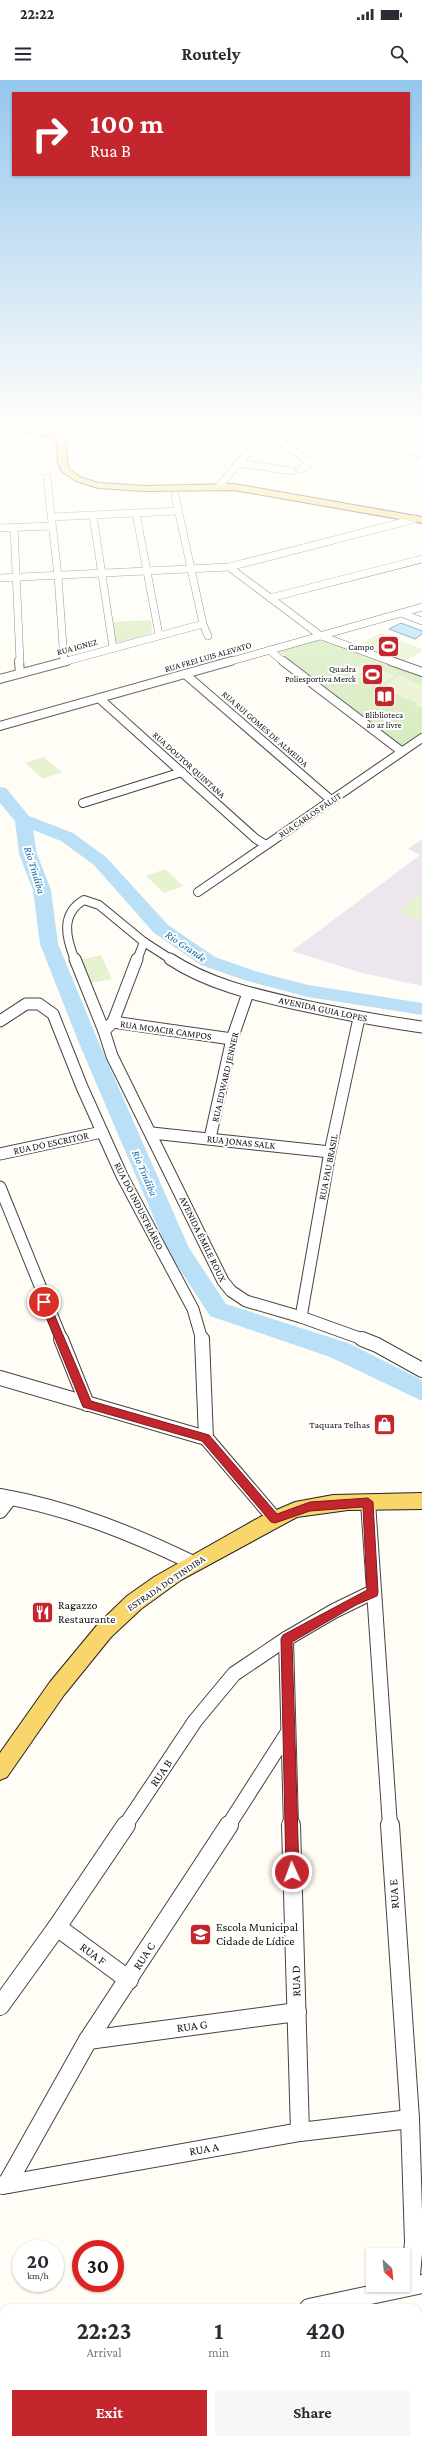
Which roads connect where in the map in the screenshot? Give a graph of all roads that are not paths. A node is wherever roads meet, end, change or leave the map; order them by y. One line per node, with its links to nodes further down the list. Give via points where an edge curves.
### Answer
1 (14, 538): 13 (street)
2 (53, 538): 12 (street)
3 (97, 538): 11 (street)
4 (141, 538): 10 (street)
5 (184, 538): 9 (street)
6 (344, 538): 8 (street)
7 (422, 559): 15 (street)
8 (229, 567): 9 (street); 15 (street)
9 (192, 570): 10 (street); 19 (street)
10 (147, 572): 11 (street); 20 (street)
11 (103, 574): 12 (street); 23 (street)
12 (58, 576): 13 (street); 25 (street)
13 (16, 577): 14 (street); 27 (street)
14 (0, 578)
15 (270, 598): 22 (street)
16 (422, 607): 17 (street, RUA FREI LUIS ALEVATO)
17 (401, 613): 18 (street); 22 (street, RUA FREI LUIS ALEVATO)
18 (422, 621)
19 (203, 624): 20 (street, RUA IGNEZ); 21 (street)
20 (158, 635): 23 (street, RUA IGNEZ)
21 (208, 636)
22 (321, 636): 24 (street, RUA FREI LUIS ALEVATO); 26 (street)
23 (113, 648): 25 (street, RUA IGNEZ)
24 (269, 650): 28 (street, RUA FREI LUIS ALEVATO); 33 (street)
25 (64, 661): 27 (street, RUA IGNEZ)
26 (422, 672)
27 (20, 673): 29 (street, RUA IGNEZ)
28 (186, 674): 30 (street, RUA FREI LUIS ALEVATO); 35 (street, RUA RUI GOMES DE ALMEIDA)
29 (0, 679)
30 (100, 698): 31 (street, RUA FREI LUIS ALEVATO); 34 (street, RUA DOUTOR QUINTANA)
31 (0, 726)
32 (422, 738): 33 (street, RUA CARLOS PALUT)
33 (401, 751): 35 (street, RUA CARLOS PALUT)
34 (182, 772): 36 (street); 37 (street, RUA DOUTOR QUINTANA, via 256,839)
35 (331, 800): 37 (street, RUA CARLOS PALUT)
36 (82, 803)
37 (266, 845): 38 (street, RUA CARLOS PALUT)
38 (198, 892)
39 (144, 942): 40 (street, via 190,972); 43 (street, RUA MOACIR CAMPOS); 45 (street, AVENIDA ÉMILE ROUX, via 99,905 90,901 78,902 68,916 68,943)
40 (248, 993): 41 (street, AVENIDA GUIA LOPES); 46 (street, RUA EDWARD JENNER)
41 (359, 1018): 44 (street, AVENIDA GUIA LOPES); 50 (street, RUA PAU BRASIL)
42 (0, 1021): 47 (street, RUA DO INDUSTRIÁRIO, via 21,1005 46,1006 53,1014)
43 (113, 1022): 45 (street); 46 (street, RUA MOACIR CAMPOS)
44 (422, 1027)
45 (104, 1031): 48 (street, AVENIDA ÉMILE ROUX, via 112,1056)
46 (232, 1039): 49 (street, RUA EDWARD JENNER)
47 (102, 1132): 51 (street, RUA DO ESCRITOR); 57 (street, RUA DO INDUSTRIÁRIO, via 122,1176 193,1309 203,1344)
48 (152, 1133): 49 (street, RUA JONAS SALK); 53 (street, AVENIDA ÉMILE ROUX, via 223,1281 231,1291 246,1301)
49 (210, 1138): 50 (street, RUA JONAS SALK)
50 (330, 1152): 53 (street, RUA PAU BRASIL)
51 (0, 1154)
52 (0, 1187): 56 (street, via 38,1288)
53 (301, 1317): 54 (street, AVENIDA ÉMILE ROUX, via 377,1345)
54 (422, 1370)
55 (0, 1378): 56 (street)
56 (87, 1404): 57 (street)
57 (206, 1438): 62 (street)
58 (5, 1497): 61 (street, via 5,1507); 63 (street, via 57,1507 94,1518 132,1533)
59 (422, 1501): 60 (main road, ESTRADA DO TINDIBA)
60 (368, 1502): 62 (main road, ESTRADA DO TINDIBA, via 310,1506); 64 (street, RUA E)
61 (0, 1510)
62 (275, 1519): 63 (main road, ESTRADA DO TINDIBA)
63 (193, 1563): 67 (main road, ESTRADA DO TINDIBA, via 123,1612 105,1630)
64 (373, 1592): 65 (street, RUA B); 73 (street, RUA E)
65 (286, 1639): 66 (street, RUA D); 68 (street, RUA B, via 234,1674 195,1721)
66 (288, 1732): 69 (street, RUA C); 71 (street, RUA D)
67 (0, 1770)
68 (58, 1927): 69 (street, RUA F); 70 (street, RUA B)
69 (129, 1980): 72 (street, RUA C)
70 (0, 2006)
71 (297, 2012): 72 (street, RUA G); 74 (street, RUA D)
72 (88, 2040): 75 (street, RUA C)
73 (410, 2119): 74 (street, RUA A); 76 (street, RUA E)
74 (300, 2132): 75 (street, RUA A)
75 (4, 2184)
76 (416, 2285): 77 (street)
77 (328, 2304)

